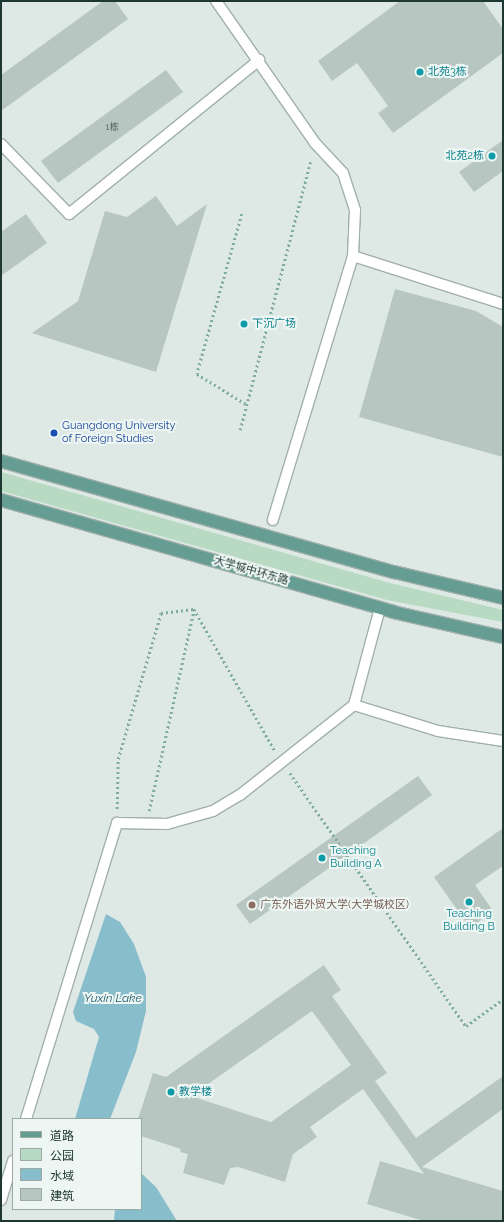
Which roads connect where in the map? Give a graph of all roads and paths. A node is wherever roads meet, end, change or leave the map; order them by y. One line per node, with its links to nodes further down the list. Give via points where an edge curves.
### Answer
1 (216, 1): 2 (lane)
2 (259, 60): 3 (lane, via 69,214); 6 (lane, via 316,143 343,173 355,210)
3 (1, 144)
4 (312, 158): 8 (path)
5 (242, 214): 8 (path, via 197,374)
6 (353, 256): 7 (lane); 12 (lane)
7 (503, 304)
8 (246, 404): 9 (path)
9 (240, 430)
10 (1, 461): 13 (main road, via 394,572)
11 (1, 500): 14 (main road, 大学城中环东路)
12 (274, 520)
13 (503, 598)
14 (380, 608): 16 (main road, 大学城中环东路); 17 (lane)
15 (194, 609): 19 (path); 20 (path, via 161,613 118,759); 21 (path)
16 (503, 638)
17 (354, 705): 18 (lane, via 438,731); 19 (lane)
18 (503, 741)
19 (282, 762): 21 (lane, via 213,812 185,821); 22 (path, via 466,1026)
20 (117, 823): 21 (lane); 23 (lane)
21 (146, 825)
22 (503, 999)
23 (26, 1118)
24 (12, 1164): 25 (lane)
25 (1, 1200)

